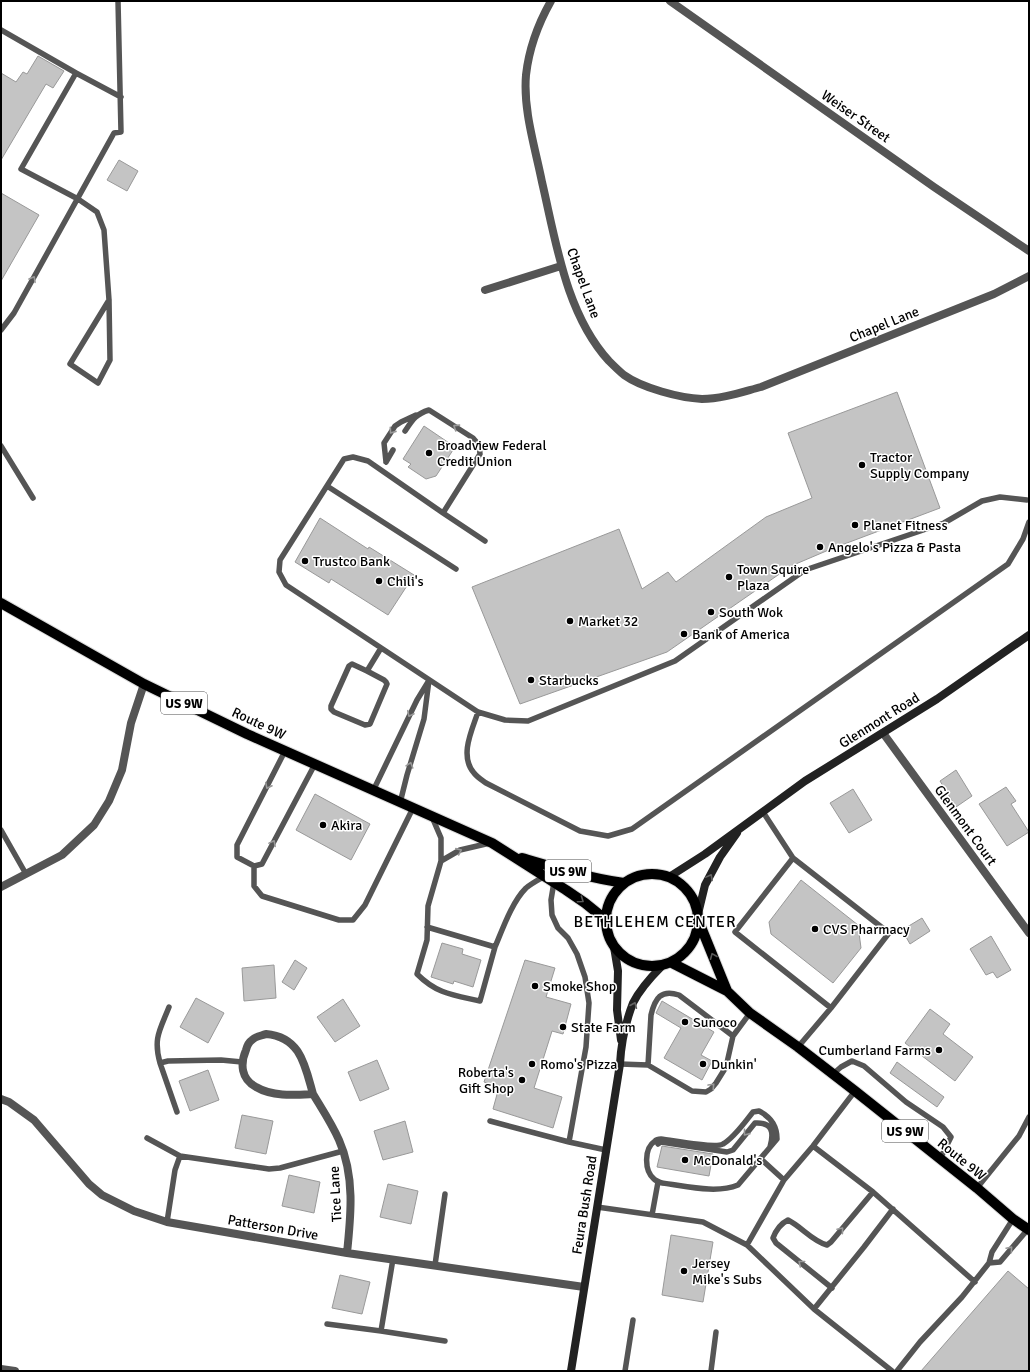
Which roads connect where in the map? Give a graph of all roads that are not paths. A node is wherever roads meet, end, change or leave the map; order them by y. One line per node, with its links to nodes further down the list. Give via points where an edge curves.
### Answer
1 (118, 1): 6 (lane)
2 (551, 1): 9 (street, Chapel Lane, via 530,47 526,94 531,130)
3 (670, 1): 8 (street, Weiser Street)
4 (1, 30): 5 (lane)
5 (76, 73): 6 (lane); 7 (lane, via 21,169)
6 (121, 97): 7 (lane, via 122,132 114,133)
7 (78, 199): 12 (lane, via 97,212 104,230); 13 (lane, one-way to 7, via 14,313)
8 (1029, 251)
9 (561, 266): 10 (street, Chapel Lane, via 586,328 600,351 624,375 646,387 669,394 702,399 730,396 761,387 994,294); 11 (street)
10 (1029, 276)
11 (485, 290)
12 (109, 300): 12 (lane, via 110,360 98,383 70,364)
13 (2, 328)
14 (420, 413): 15 (lane); 18 (lane, one-way to 18, via 395,426 384,443); 23 (lane, one-way to 14, via 480,454 479,444 429,410)
15 (405, 430)
16 (1, 446): 21 (lane)
17 (393, 450): 18 (lane)
18 (386, 462): 19 (lane)
19 (381, 470): 20 (lane, via 368,461 353,457 344,459); 23 (lane)
20 (327, 486): 26 (lane); 29 (lane, via 280,560 279,572 286,585)
21 (33, 498)
22 (1028, 501): 33 (lane, via 1000,497 982,501 944,523 805,570 675,661 528,721 505,720)
23 (442, 513): 25 (lane)
24 (1029, 522): 33 (lane, via 1023,539 1008,564 632,829 608,836 580,831 486,783 473,772 467,759 469,740)
25 (485, 541)
26 (456, 569)
27 (1, 604): 32 (main road, Route 9W / US 9W)
28 (1029, 635): 34 (main road, Glenmont Road)
29 (381, 648): 30 (lane); 31 (lane)
30 (367, 671): 30 (lane, via 355,665 349,666 331,706 334,712 365,726 370,724 387,684)
31 (429, 680): 33 (lane); 37 (lane, one-way to 37); 38 (lane, one-way to 31, via 424,719)
32 (144, 684): 35 (main road, Route 9W / US 9W); 49 (street, via 131,723 122,770 98,819 62,855)
33 (478, 712)
34 (883, 733): 40 (main road, Glenmont Road, via 805,781); 57 (street, Glenmont Court)
35 (285, 751): 36 (main road, Route 9W / US 9W); 48 (lane, one-way to 48, via 237,845 237,857)
36 (315, 764): 37 (main road, Route 9W / US 9W); 48 (lane, one-way to 36, via 262,864)
37 (373, 791): 38 (main road, Route 9W / US 9W)
38 (400, 803): 39 (main road, Route 9W / US 9W)
39 (413, 808): 41 (main road, Route 9W / US 9W); 48 (lane, via 365,905 353,920 339,920 262,896 254,886)
40 (763, 812): 42 (main road, Glenmont Road); 46 (lane)
41 (431, 816): 44 (main road, Route 9W / US 9W); 47 (lane, via 441,838)
42 (742, 826): 50 (main road, Glenmont Road); 54 (main road, Glenmont Road, one-way to 42, via 705,885 720,857)
43 (1, 830): 49 (lane)
44 (492, 843): 45 (main road, Route 9W / US 9W); 47 (lane, one-way to 44, via 460,850)
45 (512, 855): 51 (main road, Route 9W / US 9W); 52 (main road, Route 9W / US 9W, via 605,881)
46 (793, 858): 63 (lane, via 735,932); 63 (lane, via 889,933)
47 (441, 861): 56 (lane, via 428,906)
48 (254, 866)
49 (26, 874): 53 (street)
50 (669, 877): 52 (main road, via 653,874 638,876); 54 (main road, via 688,891 695,902)
51 (549, 879): 55 (main road, Route 9W / US 9W, one-way to 55, via 585,902); 58 (lane, via 533,882 521,894); 80 (lane, via 552,915 577,954 585,977 589,1003 586,1047)
52 (624, 883): 55 (main road, via 614,893 608,906)
53 (1, 887)
54 (698, 918): 60 (main road, via 696,935 691,946 682,956); 61 (main road, Route 9W / US 9W, one-way to 54)
55 (606, 920): 59 (main road, via 608,934)
56 (427, 927): 58 (lane); 58 (lane, via 427,940 417,974 427,984 440,991 480,1001)
57 (1029, 933)
58 (495, 947)
59 (614, 947): 60 (main road, via 623,957 635,964 648,967); 66 (main road, Feura Bush Road, via 618,971 617,1010)
60 (667, 964): 61 (main road, Route 9W / US 9W); 66 (main road, Feura Bush Road, one-way to 60, via 634,1003 649,980)
61 (727, 991): 64 (main road, Route 9W / US 9W)
62 (169, 1007): 69 (lane, via 157,1039 156,1049)
63 (831, 1008): 67 (lane)
64 (750, 1013): 65 (lane); 67 (main road, Route 9W / US 9W)
65 (733, 1036): 71 (lane, one-way to 65, via 692,1091 706,1092 711,1089 726,1067); 71 (lane, via 680,995 660,995 652,1008)
66 (622, 1042): 70 (main road, Feura Bush Road)
67 (798, 1047): 72 (main road, Route 9W / US 9W)
68 (242, 1062): 69 (lane, via 168,1060); 74 (street, via 248,1081 267,1092 286,1096); 74 (street, Tice Lane, via 250,1040 266,1034 274,1035 296,1047)
69 (160, 1063): 76 (lane)
70 (620, 1064): 71 (lane); 84 (main road, Feura Bush Road)
71 (648, 1065)
72 (833, 1074): 73 (main road, Route 9W / US 9W); 88 (lane, via 852,1061 864,1066 906,1102 943,1127 951,1137)
73 (855, 1091): 81 (lane); 88 (main road, Route 9W / US 9W)
74 (313, 1094): 85 (street, Tice Lane, via 339,1139)
75 (1, 1099): 98 (street, Patterson Drive, via 34,1120 89,1184 102,1195 134,1211)
76 (177, 1112)
77 (1029, 1117): 91 (lane, via 1019,1136)
78 (490, 1121): 80 (lane)
79 (147, 1138): 86 (lane)
80 (569, 1142): 84 (lane)
81 (813, 1146): 89 (lane); 92 (lane)
82 (649, 1148): 83 (lane, one-way to 82, via 773,1136 771,1129 761,1122 755,1123 733,1150 727,1152 661,1142); 83 (lane, via 654,1141 661,1139 711,1146 722,1145 753,1112 759,1111 772,1120 777,1130 777,1139); 90 (lane, via 648,1171)
83 (770, 1149): 87 (lane)
84 (606, 1150): 94 (main road, Feura Bush Road)
85 (343, 1151): 86 (lane, via 268,1170); 101 (street, Tice Lane, via 350,1184 351,1210)
86 (180, 1156): 98 (lane, via 175,1170)
87 (761, 1159): 89 (lane); 90 (lane, via 738,1185 731,1188 720,1190)
88 (940, 1159): 91 (main road, Route 9W / US 9W)
89 (784, 1180): 100 (lane)
90 (658, 1182): 96 (lane)
91 (977, 1188): 97 (main road, Route 9W / US 9W)
92 (873, 1192): 95 (lane); 107 (lane, one-way to 92, via 776,1243 773,1238 775,1231 788,1220 821,1244 827,1245)
93 (445, 1194): 104 (lane)
94 (597, 1207): 96 (lane); 106 (main road, Feura Bush Road)
95 (893, 1209): 105 (lane); 107 (lane)
96 (652, 1215): 100 (lane, via 703,1222)
97 (1013, 1219): 99 (main road, Route 9W / US 9W); 103 (lane, via 992,1252)
98 (167, 1222): 101 (street, Patterson Drive)
99 (1028, 1230): 103 (lane, one-way to 99, via 1000,1262)
100 (747, 1245): 108 (lane)
101 (347, 1253): 102 (street, Patterson Drive)
102 (393, 1259): 104 (street, Patterson Drive); 111 (lane)
103 (989, 1263): 105 (lane)
104 (435, 1265): 106 (street, Patterson Drive)
105 (975, 1282): 120 (lane)
106 (584, 1287): 116 (main road, Feura Bush Road)
107 (832, 1288): 108 (lane)
108 (814, 1309): 119 (lane)
109 (633, 1320): 117 (lane)
110 (327, 1324): 111 (lane)
111 (381, 1331): 113 (lane)
112 (716, 1332): 118 (lane)
113 (445, 1341)
114 (1, 1369): 115 (street)
115 (15, 1371)
116 (571, 1371)
117 (625, 1371)
118 (711, 1371)
119 (892, 1371)
120 (897, 1371)

